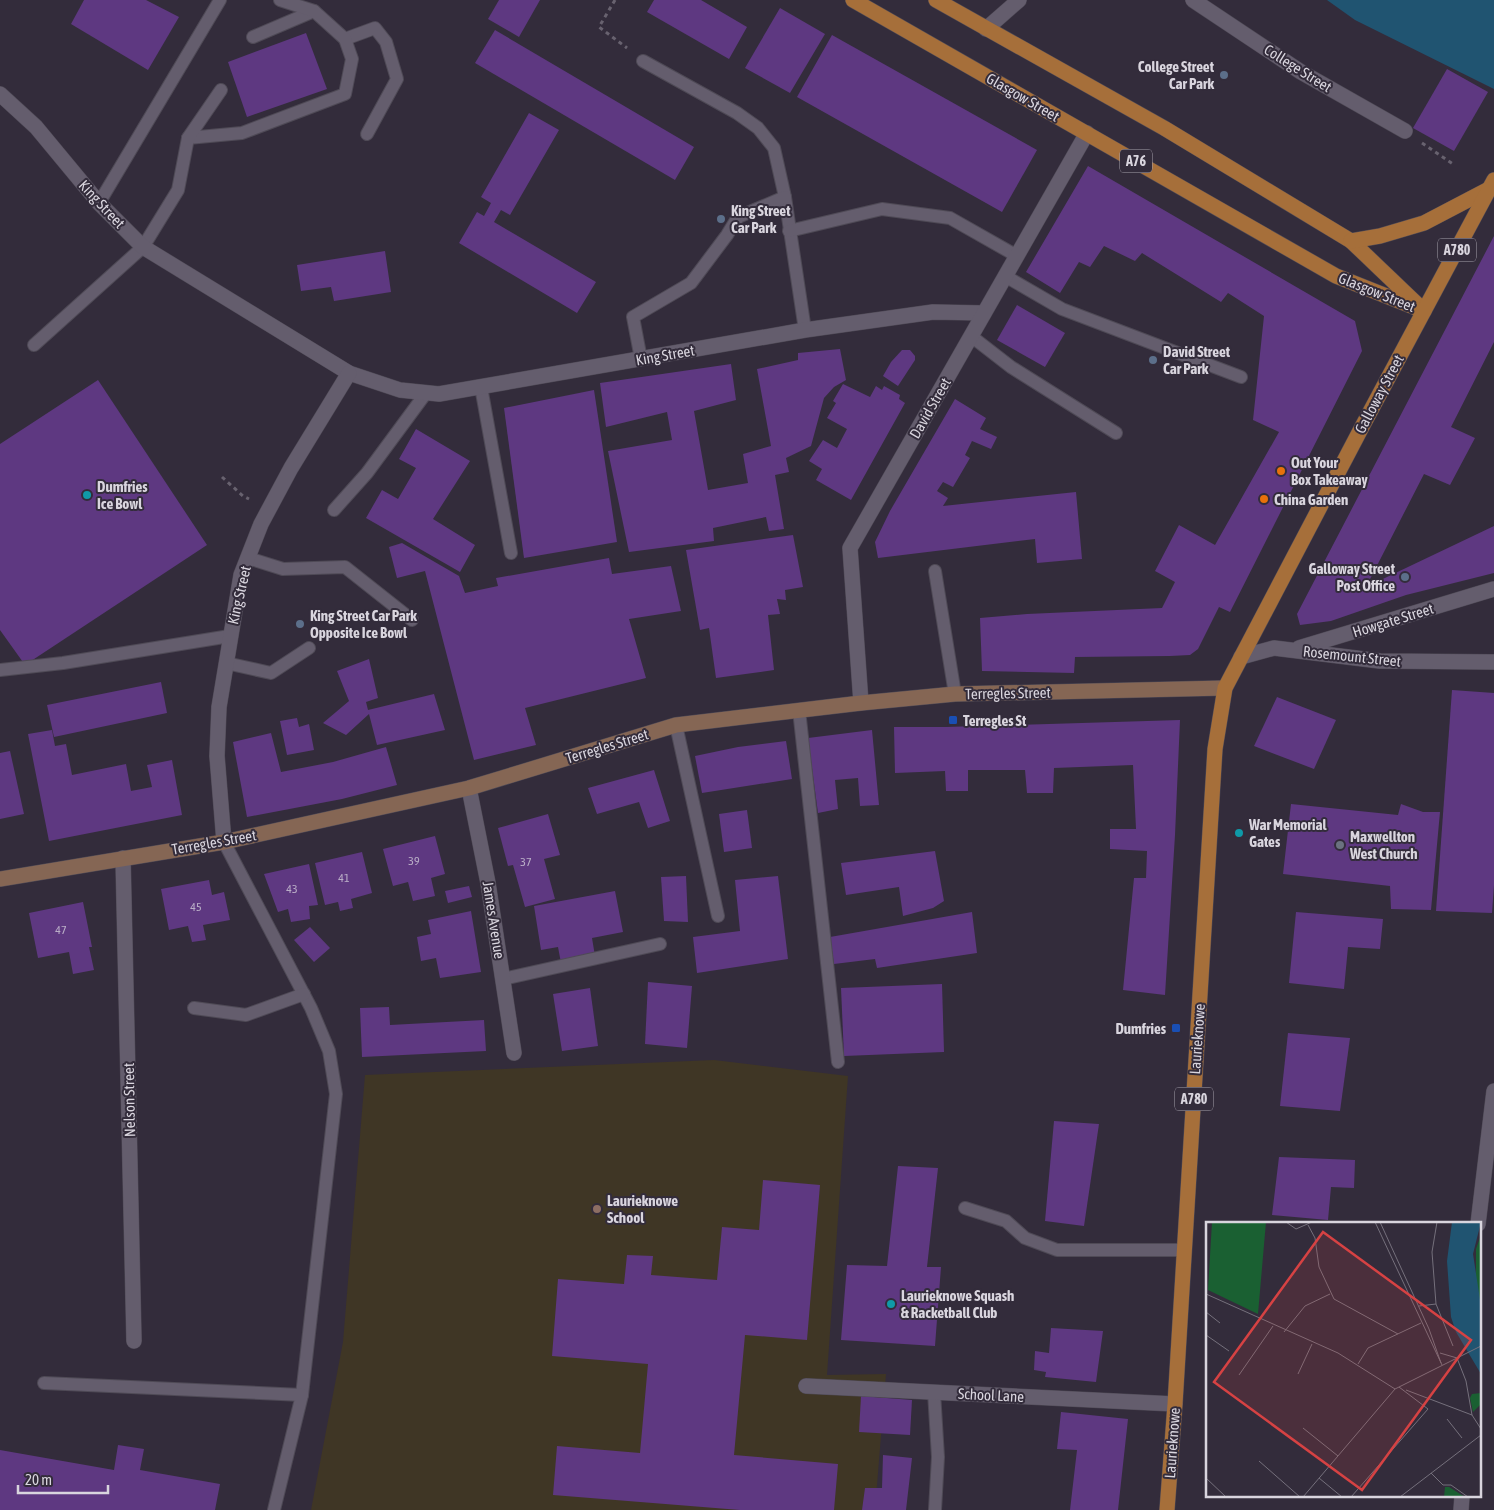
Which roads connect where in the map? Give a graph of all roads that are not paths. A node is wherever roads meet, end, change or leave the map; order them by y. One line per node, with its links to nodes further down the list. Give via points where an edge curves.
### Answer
1 (220, 0): 20 (lane)
2 (280, 0): 7 (lane)
3 (853, 0): 15 (main road, Glasgow Street / A76)
4 (936, 0): 8 (main road, Glasgow Street)
5 (1019, 0): 8 (street)
6 (1193, 0): 14 (street, College Street, via 1301,72)
7 (314, 11): 9 (lane); 10 (lane)
8 (986, 28): 22 (main road, Glasgow Street, via 1164,128)
9 (254, 37)
10 (345, 39): 16 (lane, via 375,28 386,42 397,79); 17 (lane, via 352,59 345,94 242,133)
11 (643, 61): 19 (lane, via 758,128 774,148)
12 (221, 90): 17 (lane)
13 (0, 94): 20 (street, King Street, via 36,127)
14 (1406, 131)
15 (1087, 133): 24 (street, David Street); 26 (main road, Glasgow Street / A76, via 1336,276)
16 (368, 134)
17 (188, 138): 23 (lane, via 178,190)
18 (1492, 187): 22 (main road, via 1424,223); 26 (main road, Galloway Street / A780)
19 (785, 197): 21 (lane); 31 (lane, via 738,217 691,283 633,317)
20 (99, 204): 23 (street, King Street)
21 (789, 230): 24 (lane, via 882,209 950,218); 28 (lane)
22 (1351, 241): 26 (main road, Glasgow Street)
23 (143, 247): 30 (lane); 32 (street, King Street)
24 (1016, 256): 25 (street, David Street)
25 (1005, 276): 27 (street, David Street); 33 (lane, via 1062,309)
26 (1424, 311): 46 (main road, Galloway Street / A780)
27 (984, 313): 28 (street, King Street, via 933,312); 29 (street, David Street)
28 (805, 330): 31 (street, King Street)
29 (971, 336): 36 (lane); 52 (street, David Street, via 850,548)
30 (34, 345)
31 (641, 359): 34 (street, King Street)
32 (349, 373): 35 (street, King Street, via 400,390); 39 (street, King Street, via 291,468 261,524)
33 (1241, 378)
34 (481, 387): 35 (street, King Street); 38 (lane)
35 (426, 393): 37 (lane)
36 (1116, 433)
37 (334, 510)
38 (511, 553)
39 (248, 558): 42 (lane, via 283,569 346,566); 43 (street, King Street, via 241,575)
40 (935, 571): 51 (lane)
41 (1494, 589): 45 (street, Howgate Street)
42 (412, 620)
43 (230, 636): 48 (street, King Street); 49 (lane)
44 (308, 648): 48 (lane, via 271,673)
45 (1293, 650): 46 (street, Rosemount Street, via 1274,648); 47 (street, Rosemount Street, via 1380,661)
46 (1241, 657): 50 (main road, Galloway Street / A780)
47 (1494, 662)
48 (226, 663): 56 (street, King Street, via 219,706 217,756)
49 (0, 670)
50 (1225, 688): 51 (street, Terregles Street); 69 (main road, Laurieknowe / A780, via 1215,749)
51 (956, 694): 52 (street, Terregles Street)
52 (861, 703): 53 (street, Terregles Street)
53 (799, 710): 54 (street, Terregles Street); 65 (lane)
54 (676, 725): 55 (street, Terregles Street); 59 (lane)
55 (469, 788): 56 (street, Terregles Street); 61 (street, James Avenue)
56 (224, 842): 57 (street, Terregles Street); 62 (lane)
57 (123, 858): 58 (street, Terregles Street); 70 (street, Nelson Street)
58 (0, 879)
59 (718, 916)
60 (660, 944): 61 (lane)
61 (503, 979): 64 (street, James Avenue)
62 (304, 994): 63 (lane, via 246,1015); 74 (lane, via 329,1051 336,1094)
63 (194, 1008)
64 (514, 1053)
65 (838, 1062)
66 (1494, 1091): 68 (street)
67 (965, 1208): 69 (lane, via 1006,1221 1025,1238 1057,1250)
68 (1478, 1222)
69 (1184, 1250): 75 (main road, Laurieknowe / A780)
70 (134, 1341)
71 (44, 1383): 74 (lane)
72 (806, 1386): 73 (street, School Lane)
73 (934, 1392): 75 (street, School Lane); 77 (lane, via 938,1458)
74 (302, 1395): 76 (lane)
75 (1175, 1404): 78 (main road, Laurieknowe / A780)
76 (274, 1510)
77 (935, 1510)
78 (1167, 1510)

